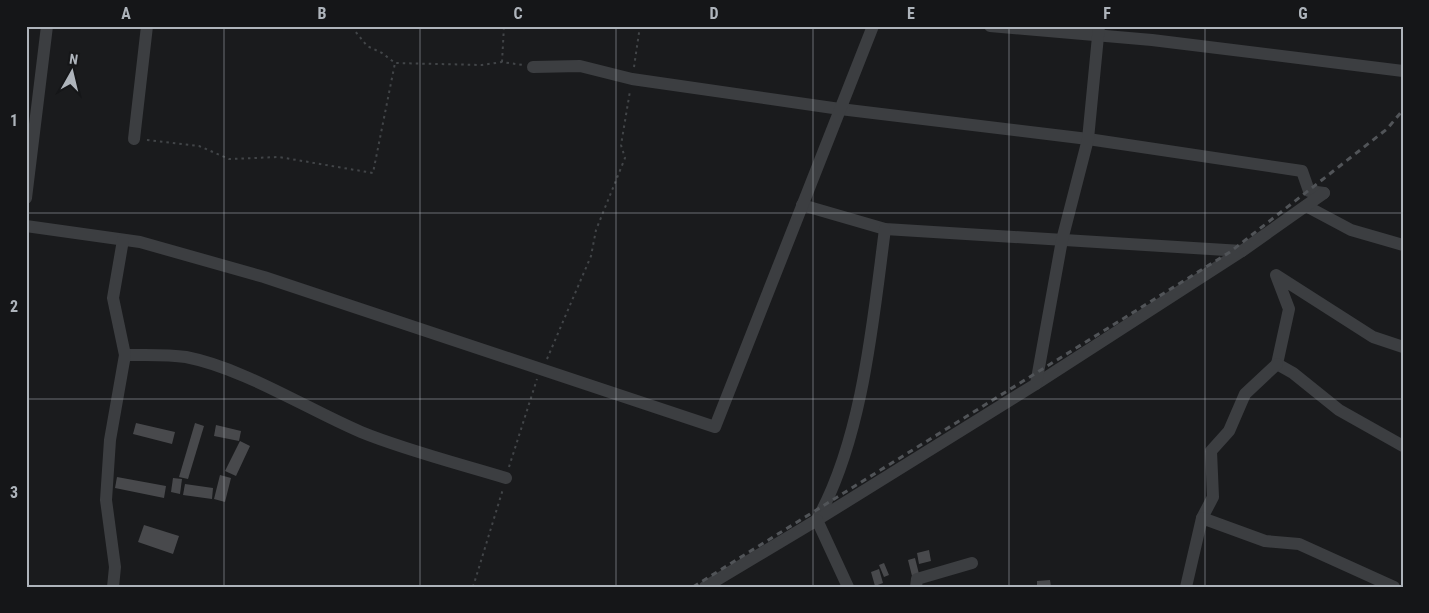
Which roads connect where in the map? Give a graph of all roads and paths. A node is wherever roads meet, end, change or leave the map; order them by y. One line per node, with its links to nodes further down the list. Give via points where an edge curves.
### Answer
1 (47, 26): 15 (street)
2 (147, 26): 16 (street)
3 (354, 26): 10 (path, via 367,46)
4 (504, 26): 9 (path)
5 (640, 26): 13 (path)
6 (873, 26): 14 (street)
7 (990, 26): 8 (street)
8 (1099, 31): 12 (street); 17 (street)
9 (502, 62): 10 (path, via 482,65); 11 (path)
10 (395, 63): 16 (path, via 373,173 279,157 229,159 199,146)
11 (532, 67): 13 (street, via 580,66)
12 (1403, 71)
13 (632, 79): 14 (street); 30 (path, via 622,129 621,146 625,158 596,230 591,256 572,304 550,355)
14 (840, 109): 17 (street); 19 (street)
15 (30, 137): 18 (street)
16 (134, 139)
17 (1088, 139): 20 (street, via 1302,171 1309,190 1324,193); 24 (street)
18 (26, 198)
19 (802, 205): 22 (street); 30 (street, via 715,427)
20 (1306, 206): 25 (street, via 1351,230); 26 (street)
21 (26, 226): 23 (street)
22 (885, 228): 24 (street); 35 (street, via 855,420 826,504)
23 (123, 240): 28 (street, via 113,298); 30 (street, via 264,277)
24 (1062, 240): 26 (street); 31 (street)
25 (1403, 245)
26 (1242, 251): 31 (street)
27 (1403, 347): 29 (street, via 1373,337 1276,275 1290,309)
28 (125, 355): 33 (street, via 186,357 217,366 364,433); 37 (street, via 110,440 106,500 115,567)
29 (1277, 364): 32 (street, via 1339,410); 34 (street, via 1245,394 1228,431 1211,451 1213,497)
30 (539, 370): 33 (path)
31 (1036, 384): 35 (street)
32 (1403, 446)
33 (506, 478): 38 (path)
34 (1202, 518): 42 (street); 43 (street, via 1265,541 1299,544)
35 (817, 520): 39 (street); 40 (street)
36 (972, 563): 41 (street, via 917,579)
37 (112, 587)
38 (473, 587)
39 (705, 587)
40 (848, 587)
41 (916, 587)
42 (1186, 587)
43 (1394, 587)

